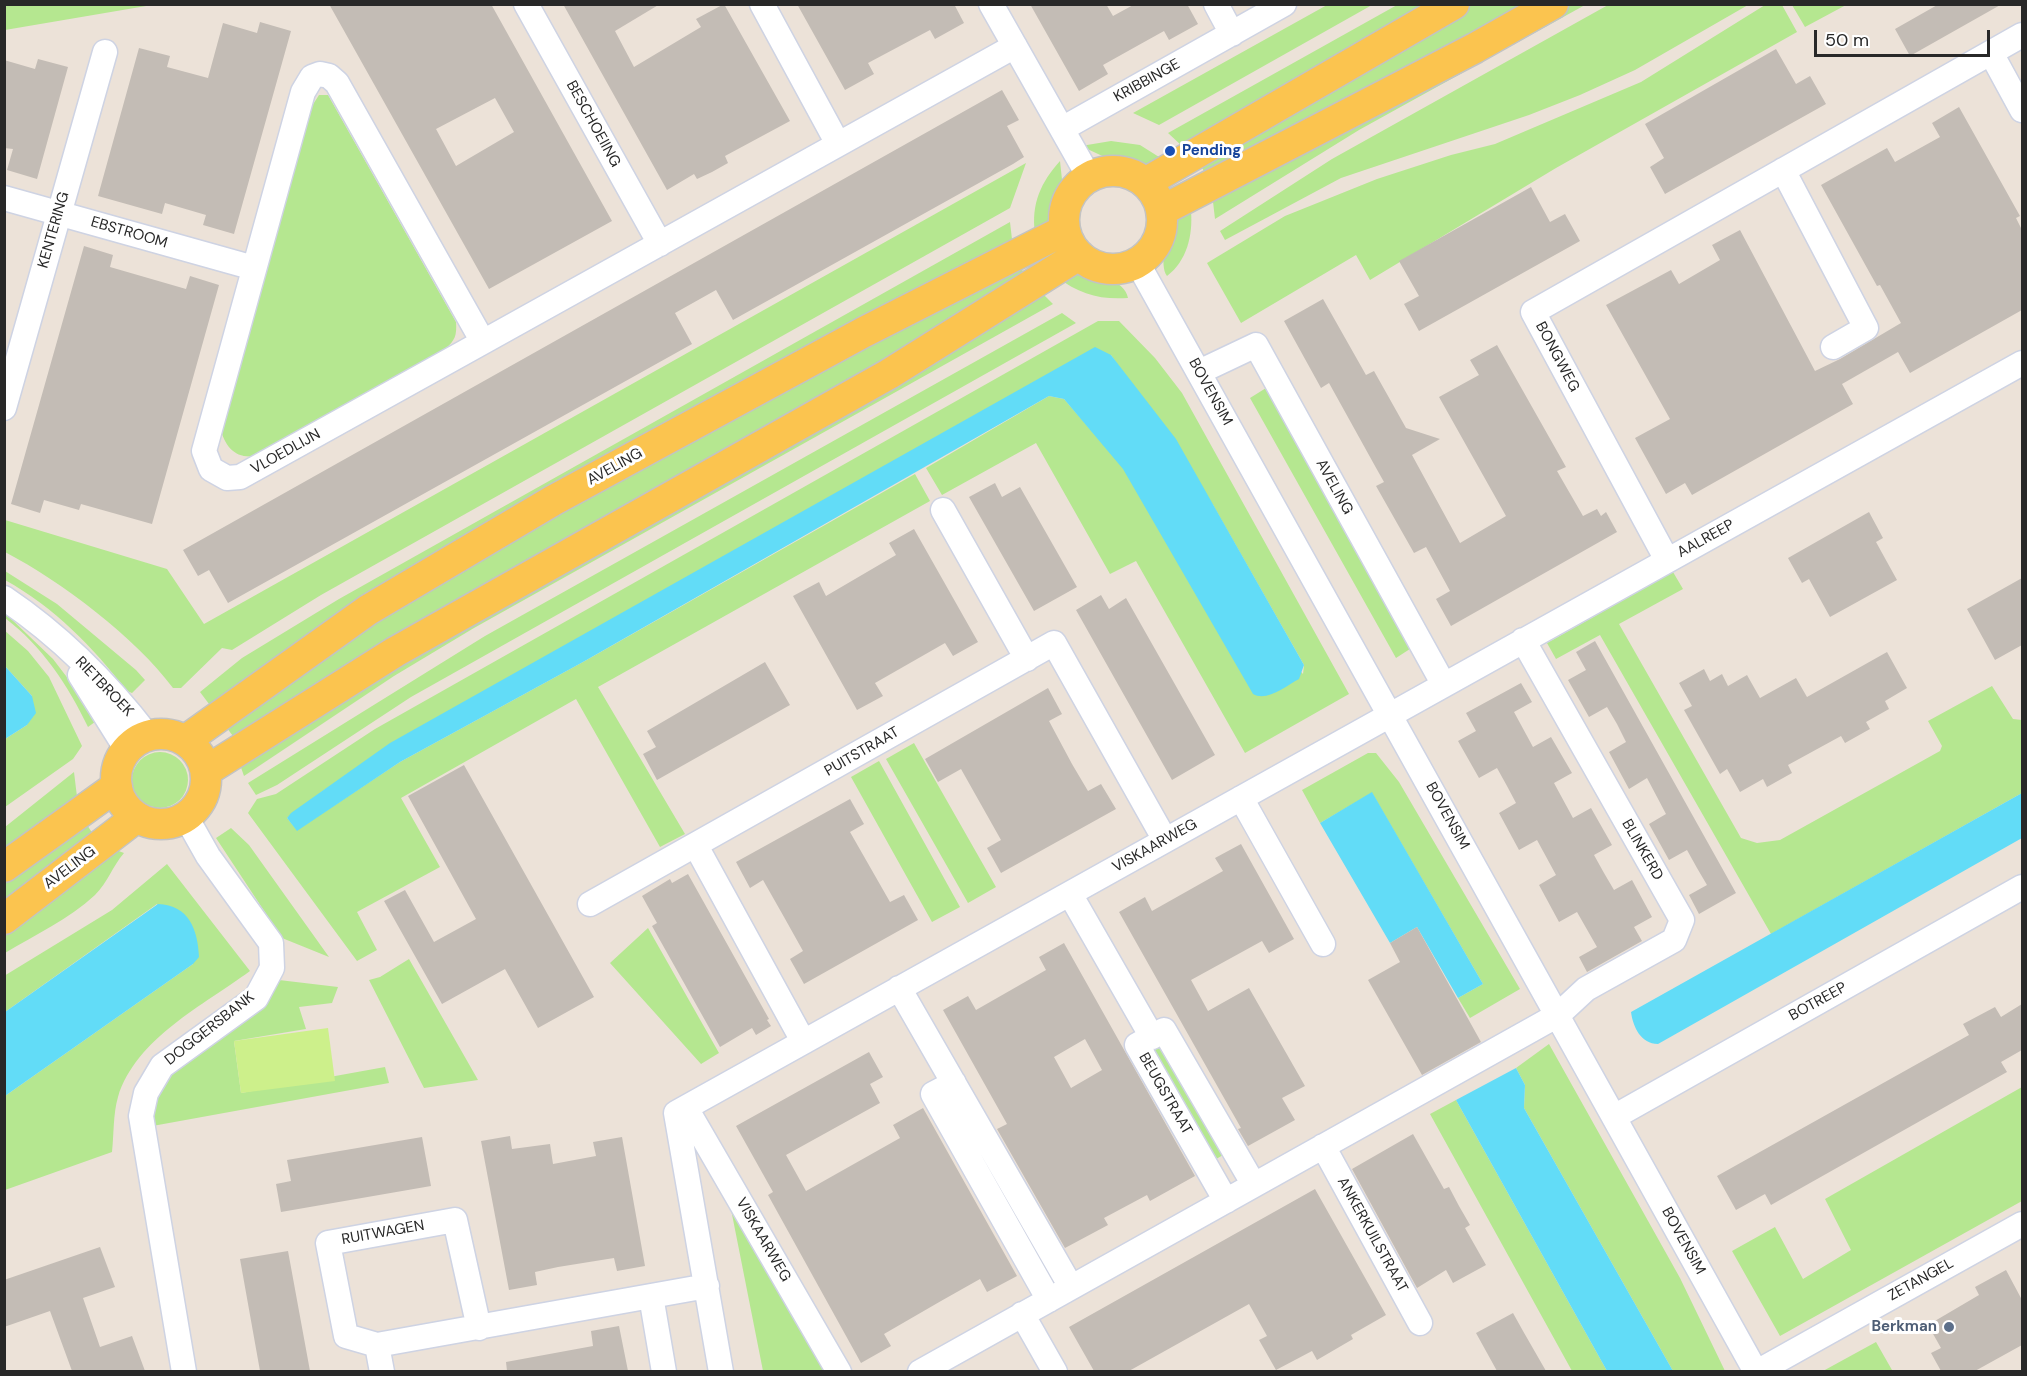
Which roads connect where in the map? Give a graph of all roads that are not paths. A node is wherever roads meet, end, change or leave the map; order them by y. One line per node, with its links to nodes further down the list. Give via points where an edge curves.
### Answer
1 (526, 4): 23 (street, BESCHOEIING)
2 (762, 4): 15 (street)
3 (991, 4): 10 (street)
4 (1216, 4): 8 (street)
5 (1284, 4): 8 (street, KRIBBINGE)
6 (1454, 4): 18 (main road)
7 (1552, 4): 20 (main road)
8 (1232, 34): 14 (street, KRIBBINGE)
9 (2022, 35): 12 (street, BONGWEG)
10 (1015, 46): 14 (street); 15 (street)
11 (105, 52): 21 (street, KENTERING)
12 (1991, 53): 13 (street); 16 (street, BONGWEG)
13 (2022, 110)
14 (1062, 129): 17 (street)
15 (838, 144): 23 (street)
16 (1784, 170): 27 (street, via 1866,328); 32 (street, BONGWEG, via 1533,312)
17 (1089, 177): 18 (main road, via 1118,171); 22 (main road, via 1071,194 1064,217)
18 (1145, 183): 20 (main road, via 1156,195)
19 (4, 198): 21 (street, EBSTROOM)
20 (1161, 211): 24 (main road, via 1162,223 1154,246)
21 (58, 213): 25 (street, EBSTROOM); 30 (street, KENTERING)
22 (1072, 242): 24 (main road, via 1089,262 1113,269); 38 (main road, AVELING, via 864,332 544,506 368,610); 40 (main road, via 889,374 395,652)
23 (660, 244): 26 (street)
24 (1137, 262): 29 (street, BOVENSIM)
25 (254, 268): 26 (street, VLOEDLIJN, via 204,450 206,462 218,475 240,477); 26 (street, VLOEDLIJN, via 306,84 320,74 329,76)
26 (483, 342)
27 (1833, 347)
28 (2022, 363): 32 (street, AALREEP)
29 (1199, 372): 36 (street, AVELING, via 1256,345); 37 (street, BOVENSIM)
30 (4, 408)
31 (943, 510): 35 (street)
32 (1667, 560): 34 (street, AALREEP)
33 (4, 598): 39 (street, RIETBROEK, via 59,640)
34 (1523, 640): 36 (street, AALREEP); 54 (street, BLINKERD, via 1682,920 1674,940 1586,989)
35 (1027, 658): 45 (street, PUITSTRAAT, via 1054,643); 46 (street, PUITSTRAAT)
36 (1444, 685): 37 (street, AALREEP)
37 (1390, 714): 42 (street, VISKAARWEG); 54 (street, BOVENSIM)
38 (186, 740): 39 (main road, via 167,734); 40 (main road, via 197,751)
39 (138, 743): 41 (main road, via 117,768)
40 (206, 771): 44 (main road, via 203,797)
41 (117, 786): 43 (main road, via 124,804); 47 (main road)
42 (1241, 798): 45 (street, VISKAARWEG); 52 (street)
43 (137, 817): 44 (main road, via 165,824); 51 (main road, AVELING)
44 (186, 817): 72 (street, DOGGERSBANK, via 208,856 271,943 272,968 255,998 162,1066 146,1094 141,1116)
45 (1165, 840): 49 (street, VISKAARWEG)
46 (696, 846): 50 (street, PUITSTRAAT); 56 (street)
47 (4, 867)
48 (2022, 887): 59 (street, BOTREEP)
49 (1070, 894): 53 (street, VISKAARWEG); 55 (street)
50 (590, 904)
51 (4, 919)
52 (1323, 944)
53 (899, 988): 56 (street, VISKAARWEG); 57 (street)
54 (1558, 1016): 59 (street, BOVENSIM); 60 (street)
55 (1152, 1036): 61 (street, BEUGSTRAAT, via 1164,1030); 62 (street, BEUGSTRAAT, via 1137,1045)
56 (803, 1041): 58 (street, VISKAARWEG)
57 (954, 1083): 65 (street); 67 (street, via 933,1094)
58 (686, 1108): 64 (street, via 676,1113); 76 (street, VISKAARWEG)
59 (1614, 1117): 79 (street, BOVENSIM)
60 (1323, 1146): 61 (street); 69 (street, ANKERKUILSTRAAT)
61 (1254, 1185): 62 (street)
62 (1226, 1201): 65 (street)
63 (2022, 1224): 79 (street, ZETANGEL)
64 (707, 1286): 66 (street, RUITWAGEN); 75 (street)
65 (1071, 1287): 67 (street)
66 (651, 1296): 70 (street, RUITWAGEN); 74 (street)
67 (1049, 1300): 68 (street)
68 (1022, 1314): 77 (street); 78 (street)
69 (1420, 1323)
70 (479, 1328): 71 (street, RUITWAGEN); 71 (street, RUITWAGEN, via 455,1220 328,1243 346,1336)
71 (377, 1345): 73 (street)
72 (183, 1371)
73 (382, 1371)
74 (664, 1371)
75 (722, 1371)
76 (839, 1371)
77 (920, 1371)
78 (1054, 1371)
79 (1756, 1371)

